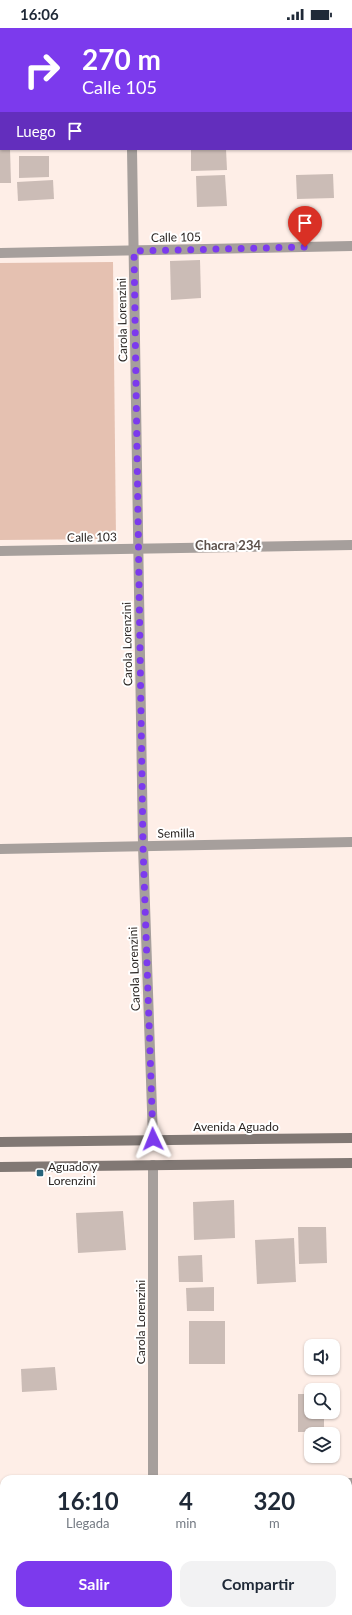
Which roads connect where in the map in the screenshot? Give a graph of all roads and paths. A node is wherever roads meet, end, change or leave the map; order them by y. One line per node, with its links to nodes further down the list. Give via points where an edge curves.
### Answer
1 (132, 150): 3 (street, Carola Lorenzini)
2 (352, 246): 3 (street, Calle 105)
3 (134, 251): 4 (street, Calle 105); 6 (street, Carola Lorenzini)
4 (0, 253)
5 (352, 545): 6 (street, Calle 103)
6 (138, 549): 7 (street, Calle 103); 9 (street, Carola Lorenzini)
7 (0, 551)
8 (352, 842): 9 (street, Semilla)
9 (143, 846): 10 (street, Semilla); 12 (street, Carola Lorenzini)
10 (0, 849)
11 (352, 1138): 12 (main road, Avenida Aguado)
12 (153, 1139): 13 (main road, Avenida Aguado)
13 (0, 1142)
14 (352, 1164): 15 (main road)
15 (153, 1165): 16 (main road); 17 (street, Carola Lorenzini)
16 (0, 1167)
17 (153, 1475)

